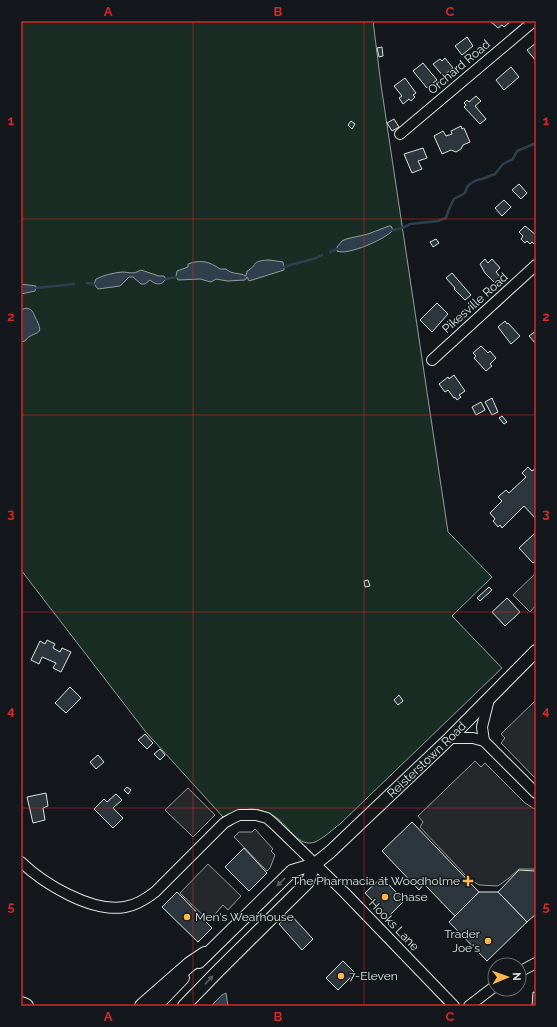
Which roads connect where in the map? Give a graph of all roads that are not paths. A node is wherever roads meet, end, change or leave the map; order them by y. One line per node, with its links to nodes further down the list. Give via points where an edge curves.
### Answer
1 (534, 21): 2 (street, Orchard Road)
2 (400, 134)
3 (536, 265): 4 (street, Pikesville Road)
4 (432, 360)
5 (536, 651): 6 (main road, Reisterstown Road)
6 (489, 699): 7 (main road, Reisterstown Road); 8 (street, via 482,728)
7 (450, 738): 8 (street, via 473,738); 11 (main road, Reisterstown Road)
8 (484, 741): 9 (street)
9 (536, 793)
10 (21, 862): 11 (street, Hooks Lane, via 78,899 103,907 124,907 146,899 155,892 224,823 239,815 250,814 274,824)
11 (315, 864): 12 (main road, Reisterstown Road, one-way to 12, via 292,871); 20 (main road, Reisterstown Road, one-way to 11, via 307,882); 21 (street, Hooks Lane)
12 (205, 954): 18 (highway); 19 (main road, Reisterstown Road)
13 (536, 963): 14 (street)
14 (527, 968)
15 (487, 992): 22 (street)
16 (21, 1004): 17 (highway)
17 (26, 1006)
18 (142, 1006)
19 (156, 1006)
20 (184, 1006)
21 (454, 1006)
22 (469, 1006)

